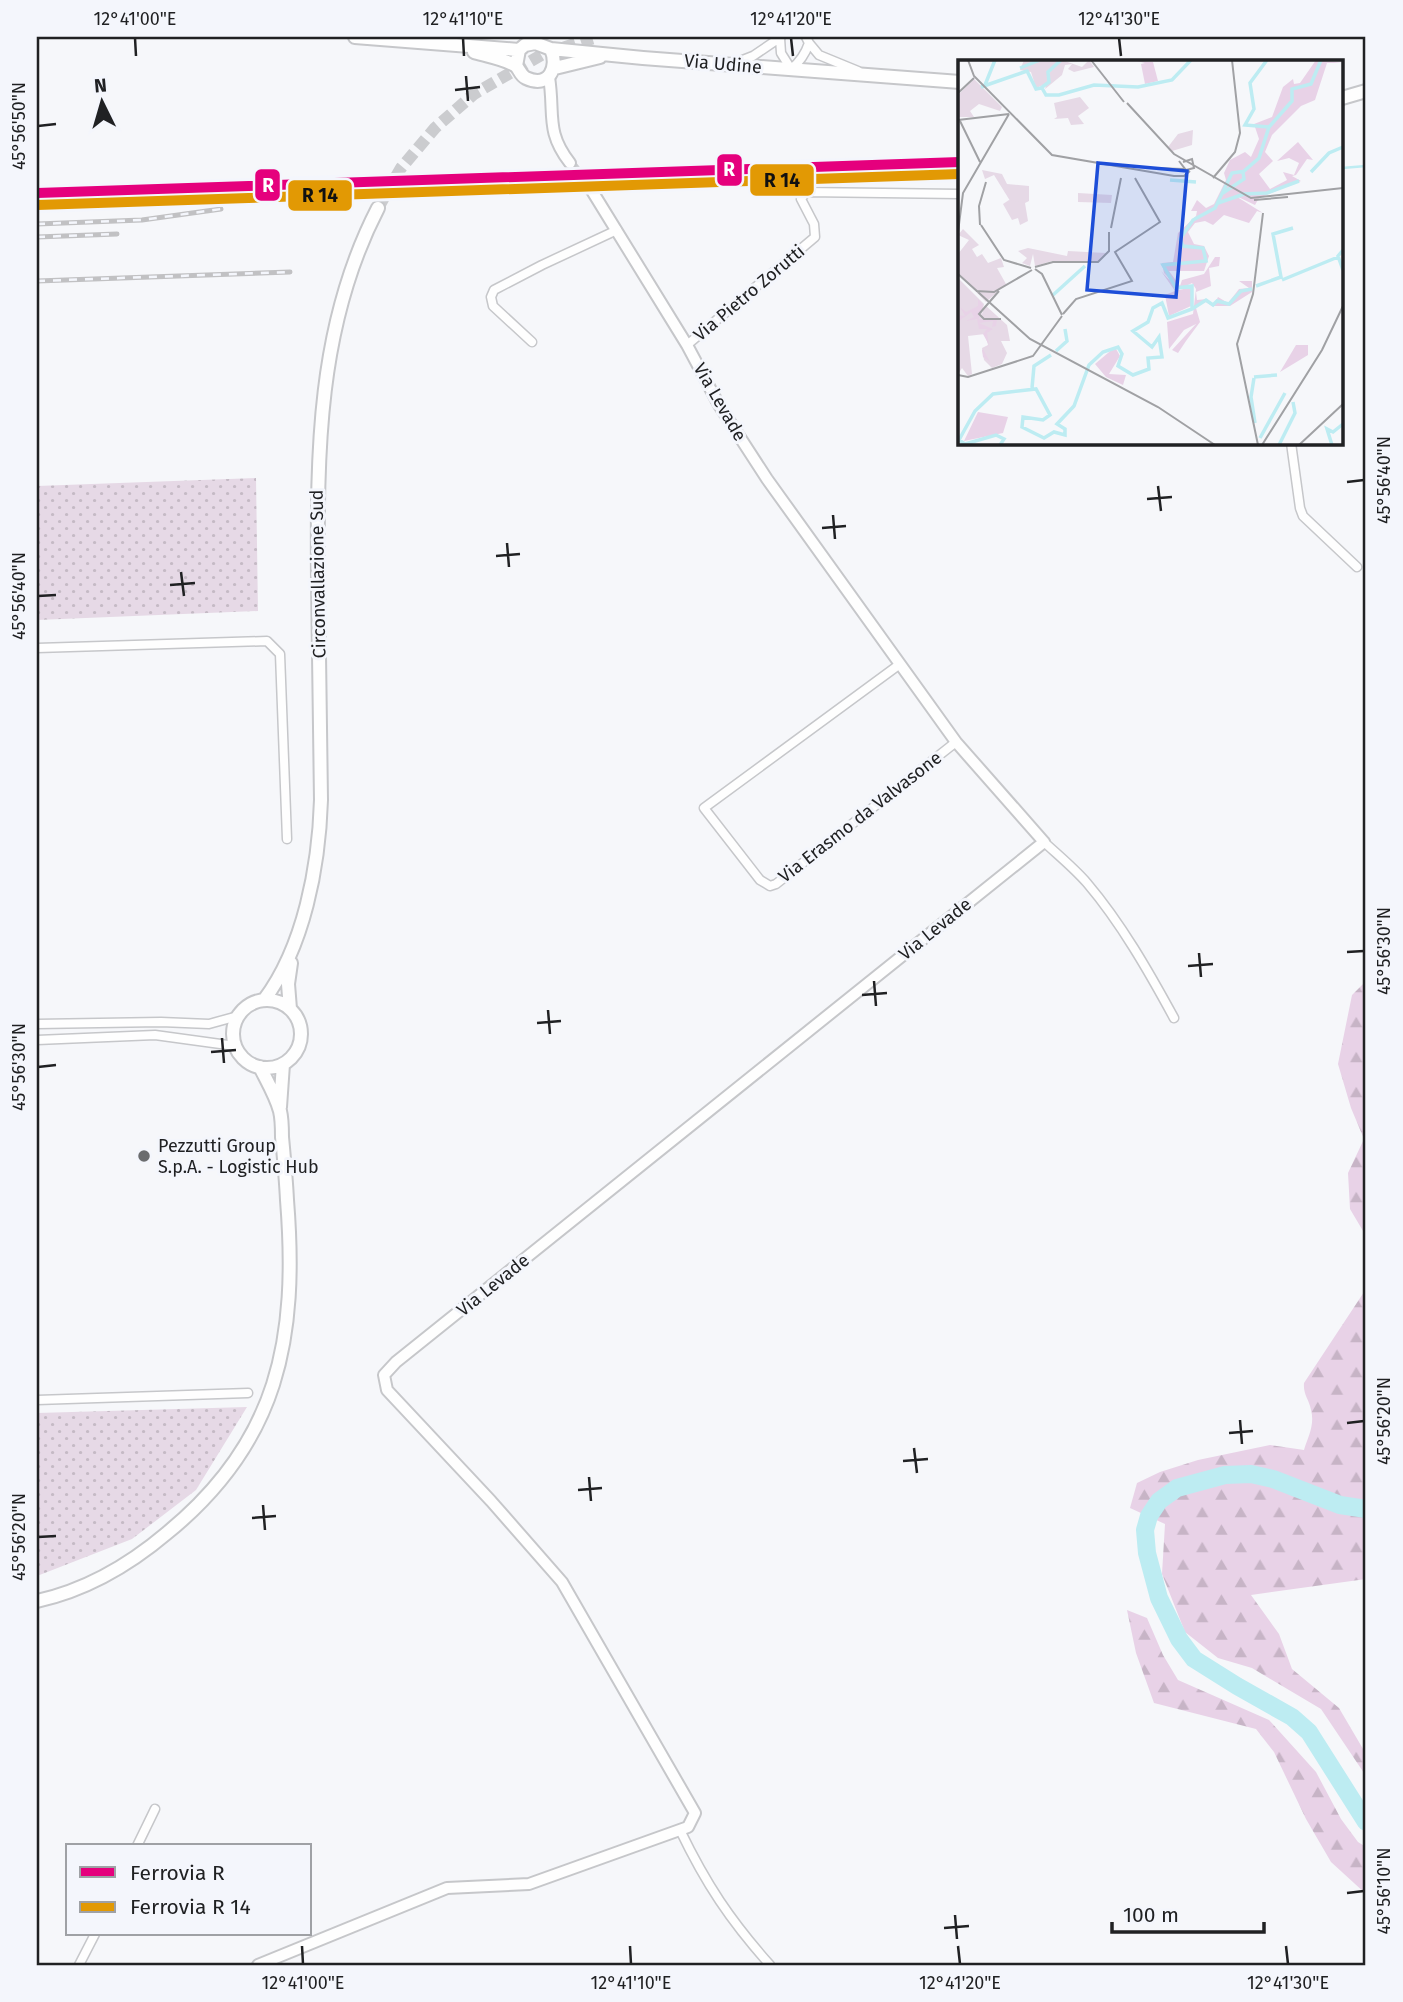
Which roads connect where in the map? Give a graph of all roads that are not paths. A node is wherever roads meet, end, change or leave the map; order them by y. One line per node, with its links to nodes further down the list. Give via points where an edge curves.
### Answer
1 (355, 37): 4 (main road)
2 (780, 37): 8 (street); 10 (street, via 781,54)
3 (807, 40): 10 (street, via 802,59); 11 (street, via 819,55)
4 (457, 46): 6 (main road); 9 (main road)
5 (551, 49): 6 (main road, via 535,43); 7 (main road, Via Udine); 12 (main road, via 555,58)
6 (519, 50): 9 (main road)
7 (611, 54): 8 (main road, Via Udine); 12 (main road)
8 (730, 65): 10 (main road, Via Udine)
9 (516, 66): 12 (main road, via 525,78)
10 (791, 69): 11 (main road, Via Udine)
11 (870, 75): 13 (main road, Via Udine)
12 (547, 76): 16 (street, via 553,100 552,128)
13 (958, 82)
14 (1366, 91): 15 (main road)
15 (1344, 97)
16 (570, 163)
17 (589, 186): 20 (street, Via Levade)
18 (958, 194): 22 (street, Via Pietro Zorutti, via 806,192 801,199 814,224 815,237)
19 (377, 208): 30 (main road, Circonvallazione Sud, via 342,295 323,388 317,482 320,825)
20 (617, 230): 21 (street, via 494,290 493,306); 22 (street, Via Levade)
21 (532, 342)
22 (687, 345): 26 (street, Via Levade, via 767,479)
23 (1291, 444): 24 (street, via 1303,516)
24 (1357, 567)
25 (37, 648): 28 (street, via 267,641 280,654)
26 (900, 664): 27 (street, Via Levade); 27 (street, Via Erasmo da Valvasone, via 704,808 760,880 770,886)
27 (956, 742): 29 (street, Via Levade)
28 (287, 839)
29 (1044, 842): 34 (street, Via Levade, via 1086,881 1103,904); 45 (street, Via Levade, via 384,1375 387,1390 562,1582 695,1813 688,1827)
30 (294, 945): 31 (main road); 32 (main road, via 288,984)
31 (264, 1000): 32 (main road); 33 (main road, via 249,1005)
32 (290, 1009): 38 (main road, via 300,1024 300,1042)
33 (238, 1016): 35 (street, via 209,1024); 37 (main road)
34 (1174, 1018)
35 (37, 1024)
36 (37, 1040): 37 (street, via 155,1035)
37 (235, 1046): 39 (main road, via 245,1060)
38 (283, 1064): 39 (main road); 40 (main road)
39 (260, 1067): 40 (main road)
40 (280, 1111): 43 (main road, via 291,1292 280,1360 254,1430 202,1501 136,1559 97,1581)
41 (248, 1393): 42 (street)
42 (37, 1400)
43 (37, 1601)
44 (155, 1809): 46 (street)
45 (680, 1830): 48 (street, via 529,1884 447,1888); 51 (street, via 725,1911)
46 (138, 1844)
47 (94, 1936): 49 (street)
48 (283, 1960): 50 (street)
49 (79, 1965)
50 (258, 1965)
51 (770, 1965)

